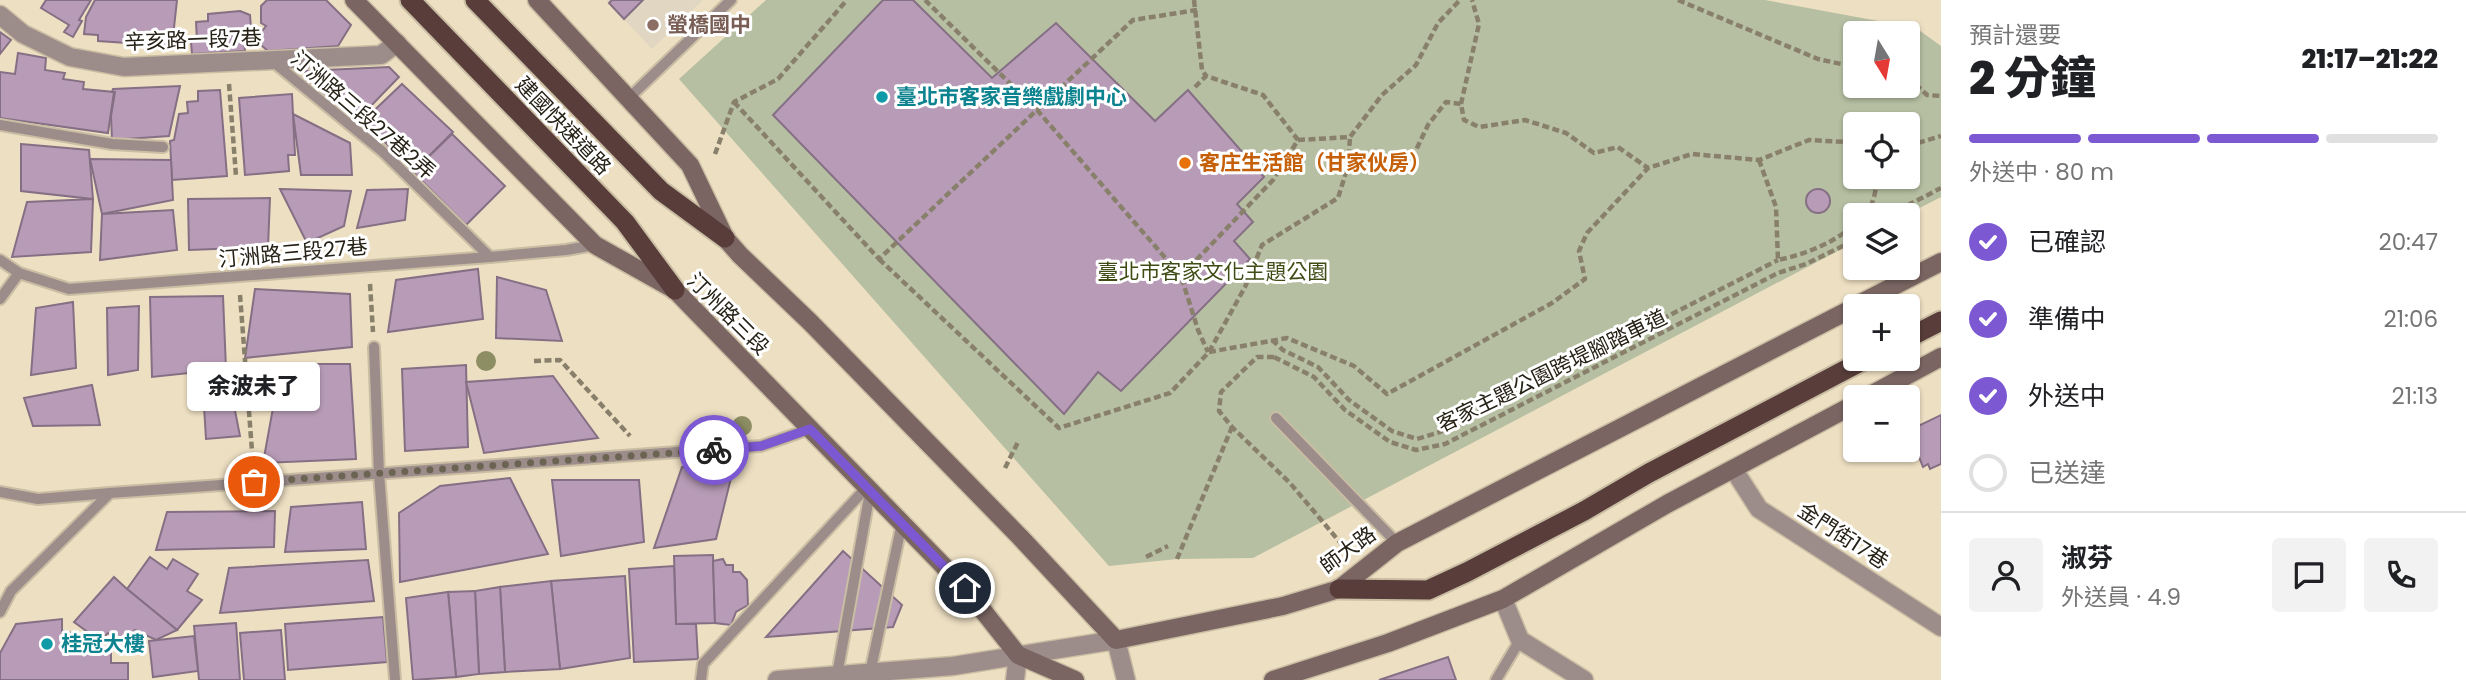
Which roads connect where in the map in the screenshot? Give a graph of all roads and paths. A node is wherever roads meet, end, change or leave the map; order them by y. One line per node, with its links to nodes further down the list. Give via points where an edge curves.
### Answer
1 (354, 0): 14 (main road, 汀州路三段)
2 (410, 0): 53 (highway, 建國快速道路, via 625,222)
3 (475, 0): 41 (highway, 建國快速道路, via 661,191)
4 (537, 0): 22 (main road)
5 (731, 0): 22 (lane)
6 (846, 0): 23 (path, via 778,79)
7 (925, 0): 25 (path)
8 (1194, 0): 12 (path)
9 (1460, 0): 27 (path, via 1438,23 1416,65 1382,95)
10 (1472, 0): 24 (path, via 1479,24)
11 (1678, 0): 17 (path, via 1818,59)
12 (1197, 10): 18 (path); 25 (path, via 1133,20)
13 (0, 15): 16 (street, 辛亥路一段7巷, via 23,34 70,57 124,67)
14 (397, 43): 15 (street, 辛亥路一段7巷, via 381,55); 42 (main road, 汀州路三段)
15 (271, 60): 16 (street, 辛亥路一段7巷); 44 (lane, 汀洲路三段27巷2弄, via 383,152)
16 (227, 62): 37 (path)
17 (1843, 64)
18 (1206, 76): 19 (path); 29 (path, via 1263,94)
19 (1195, 87)
20 (1920, 88): 21 (path, via 1927,95)
21 (1941, 96)
22 (629, 98): 41 (main road, via 690,165)
23 (734, 102): 33 (path); 45 (path)
24 (1461, 104): 35 (path, via 1446,102 1416,150 1401,161); 36 (path, via 1464,120 1479,127 1525,120 1566,133 1594,153 1618,147)
25 (1037, 110): 45 (path); 51 (path)
26 (0, 125): 32 (lane, via 112,144)
27 (1350, 136): 29 (path); 35 (path)
28 (1941, 136): 31 (path)
29 (1298, 139): 51 (path, via 1273,180)
30 (1843, 142): 34 (path, via 1809,139)
31 (1920, 142)
32 (163, 147)
33 (715, 154)
34 (1759, 160): 36 (path, via 1692,154); 47 (path, via 1776,207)
35 (1348, 166): 61 (path, via 1338,198 1262,244 1245,287)
36 (1648, 168): 59 (path, via 1587,233 1578,251 1585,279 1552,303 1387,394 1354,366 1287,338)
37 (236, 176)
38 (1941, 188): 39 (path)
39 (1912, 203)
40 (1843, 234): 47 (path)
41 (724, 238): 89 (main road)
42 (595, 245): 44 (lane, 汀洲路三段27巷); 53 (main road, 汀州路三段)
43 (1843, 246): 68 (path, 客家主題公園跨堤腳踏車道, bridge, via 1778,274 1445,444 1416,450 1391,442 1345,410 1314,377 1274,357 1257,357 1221,392 1219,411)
44 (490, 257): 49 (lane, 汀洲路三段27巷)
45 (879, 259): 61 (path, via 1059,428 1170,393)
46 (0, 260): 50 (lane, 汀洲路三段27巷)
47 (1778, 260): 59 (path, bridge, via 1440,432 1417,439 1392,431 1349,400 1318,367)
48 (1941, 262): 54 (main road, 師大路)
49 (368, 266): 52 (lane, 汀洲路三段27巷); 60 (path)
50 (19, 273): 52 (lane, 汀洲路三段27巷, via 69,289); 55 (lane)
51 (1181, 276): 61 (path)
52 (238, 277): 75 (path)
53 (675, 290): 69 (main road, 汀州路三段)
54 (1878, 294)
55 (0, 299)
56 (1843, 312): 80 (main road, 師大路)
57 (1941, 321): 58 (highway)
58 (1920, 332)
59 (1272, 340): 61 (path)
60 (374, 347): 74 (lane)
61 (1209, 352)
62 (1941, 357): 65 (main road)
63 (534, 361): 71 (path, via 560,360)
64 (1844, 371): 85 (highway, via 1428,590)
65 (1889, 385)
66 (1843, 411): 73 (main road)
67 (1276, 418): 80 (lane)
68 (1232, 427): 83 (path); 84 (path, via 1290,483)
69 (810, 429): 71 (lane, via 761,446); 76 (main road, 汀州路三段)
70 (1019, 440): 72 (path)
71 (647, 455): 74 (lane)
72 (1004, 468)
73 (1734, 470): 86 (main road); 88 (street, 金門街17巷, via 1759,509)
74 (379, 474): 75 (lane); 94 (lane)
75 (254, 482): 78 (lane)
76 (869, 490): 79 (main road, 汀州路三段); 93 (lane); 95 (lane, via 702,664)
77 (0, 492): 78 (lane, via 38,499)
78 (110, 493): 87 (lane, via 11,591)
79 (902, 523): 91 (main road, 汀州路三段, via 965,588); 92 (lane)
80 (1397, 543): 84 (main road, 師大路)
81 (1168, 546): 82 (path)
82 (1146, 557)
83 (1177, 559)
84 (1363, 570): 85 (main road, 師大路)
85 (1339, 589): 89 (main road, 師大路, via 1283,606)
86 (1503, 599): 90 (street); 100 (main road)
87 (0, 612)
88 (1941, 627)
89 (1116, 640): 91 (street, 師大路); 99 (street)
90 (1520, 640): 101 (lane); 102 (street)
91 (1018, 655): 92 (street, 師大路); 97 (street); 98 (main road, 汀州路三段)
92 (870, 673): 93 (street, 師大路)
93 (837, 675): 96 (street, 師大路)
94 (395, 680)
95 (701, 680)
96 (777, 680)
97 (1015, 680)
98 (1075, 680)
99 (1126, 680)
100 (1273, 680)
101 (1496, 680)
102 (1584, 680)

